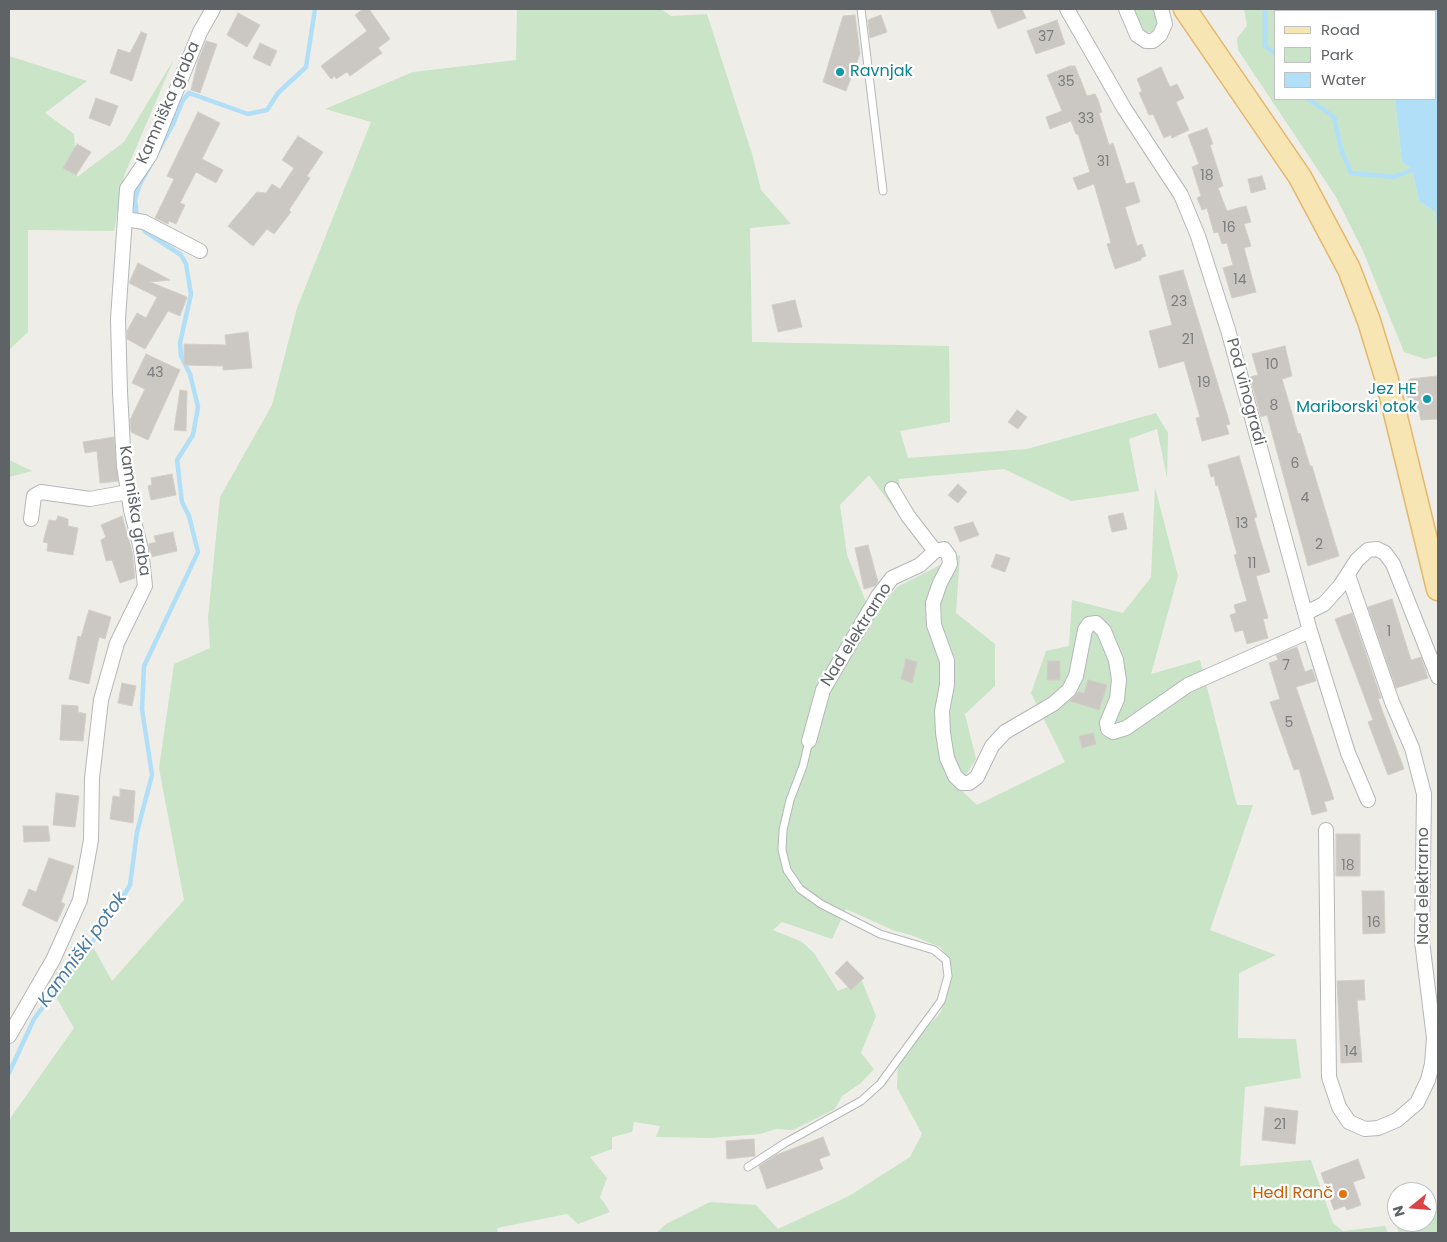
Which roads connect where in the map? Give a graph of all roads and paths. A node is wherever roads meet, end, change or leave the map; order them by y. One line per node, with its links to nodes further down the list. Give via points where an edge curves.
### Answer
1 (213, 9): 8 (street, Kamniška graba, via 200,32 150,155 128,189)
2 (861, 9): 7 (lane)
3 (1067, 9): 16 (street, Pod vinogradi, via 1124,108 1180,194 1198,236 1228,330)
4 (1126, 9): 5 (street, via 1137,35 1146,42 1160,35 1165,24)
5 (1161, 9)
6 (1185, 9): 15 (main road, via 1300,176 1349,268 1387,380)
7 (883, 191)
8 (134, 220): 9 (street); 11 (street, Kamniška graba, via 118,319)
9 (200, 251)
10 (892, 489): 13 (street)
11 (128, 492): 12 (street, via 90,499 41,492 34,496); 22 (street, Kamniška graba, via 141,549 145,586 117,643 101,700 92,778 91,840 80,900 53,960)
12 (31, 519)
13 (935, 551): 17 (street, via 944,549 950,564 933,603 934,626 947,661 942,711 947,758 962,783 969,783 977,777 992,746 1005,732 1053,704 1068,690 1076,676 1089,624 1096,623 1104,631 1116,660 1117,700 1106,723 1113,732 1126,728 1188,685); 19 (street, Nad elektrarno, via 920,566 892,578 878,596 822,690)
14 (1348, 575): 16 (street, via 1324,604); 18 (street, via 1368,550 1377,549 1385,553 1404,588); 21 (street, Nad elektrarno, via 1392,702 1412,748 1424,794 1422,941 1434,1038 1432,1064 1417,1102 1397,1120 1378,1128 1365,1129 1349,1122 1339,1107 1329,1077)
15 (1438, 589)
16 (1306, 613): 17 (street, Pod vinogradi)
17 (1310, 631): 20 (street, Pod vinogradi, via 1348,753)
18 (1438, 677)
19 (809, 741): 23 (lane, via 783,830 782,850 787,870 800,889 821,904 880,934 934,950 946,960 948,976 942,1001 880,1084 861,1101)
20 (1368, 800)
21 (1326, 830)
22 (9, 1036)
23 (748, 1167)

